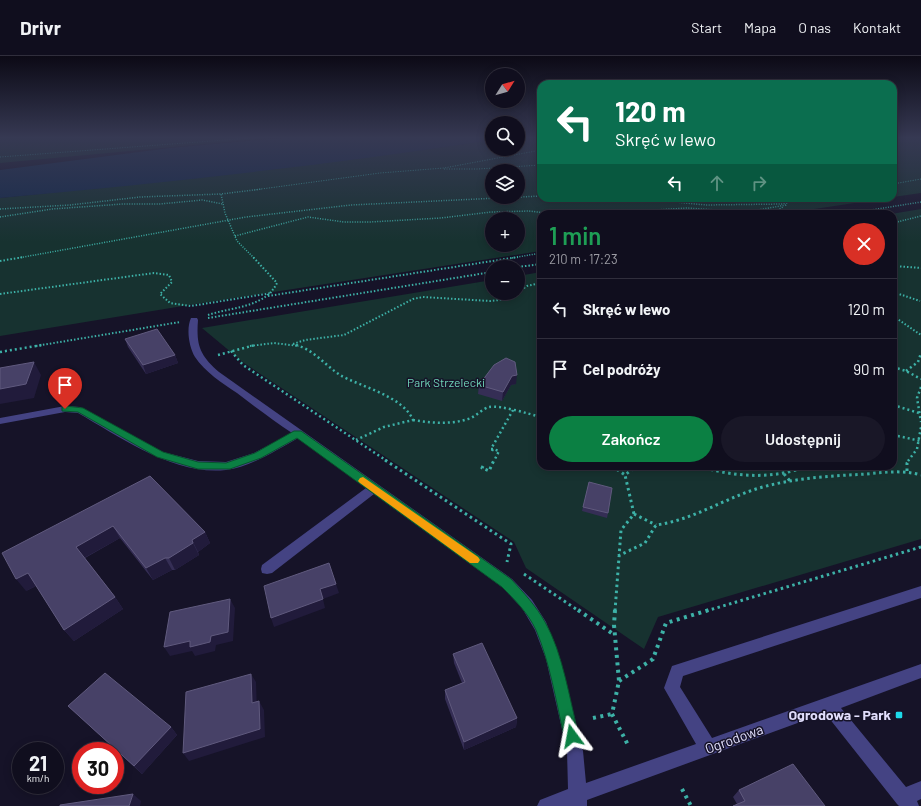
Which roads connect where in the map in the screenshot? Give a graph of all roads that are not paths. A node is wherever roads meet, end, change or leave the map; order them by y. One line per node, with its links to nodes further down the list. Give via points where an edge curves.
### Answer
1 (194, 320): 3 (street, via 192,341 202,361 222,379)
2 (0, 421): 3 (street, via 65,409 80,410 160,455 198,465 226,466 258,456)
3 (298, 434): 4 (street)
4 (374, 488): 5 (street); 11 (street, via 507,583 527,604 541,627 553,659 575,751)
5 (267, 569)
6 (921, 592): 9 (street, via 677,671 672,688)
7 (921, 671): 8 (street, Ogrodowa)
8 (828, 704): 9 (street, Ogrodowa); 12 (street)
9 (708, 748): 11 (street, Ogrodowa)
10 (921, 790): 12 (street)
11 (577, 800): 13 (street, Ogrodowa)
12 (907, 802)
13 (546, 806)

